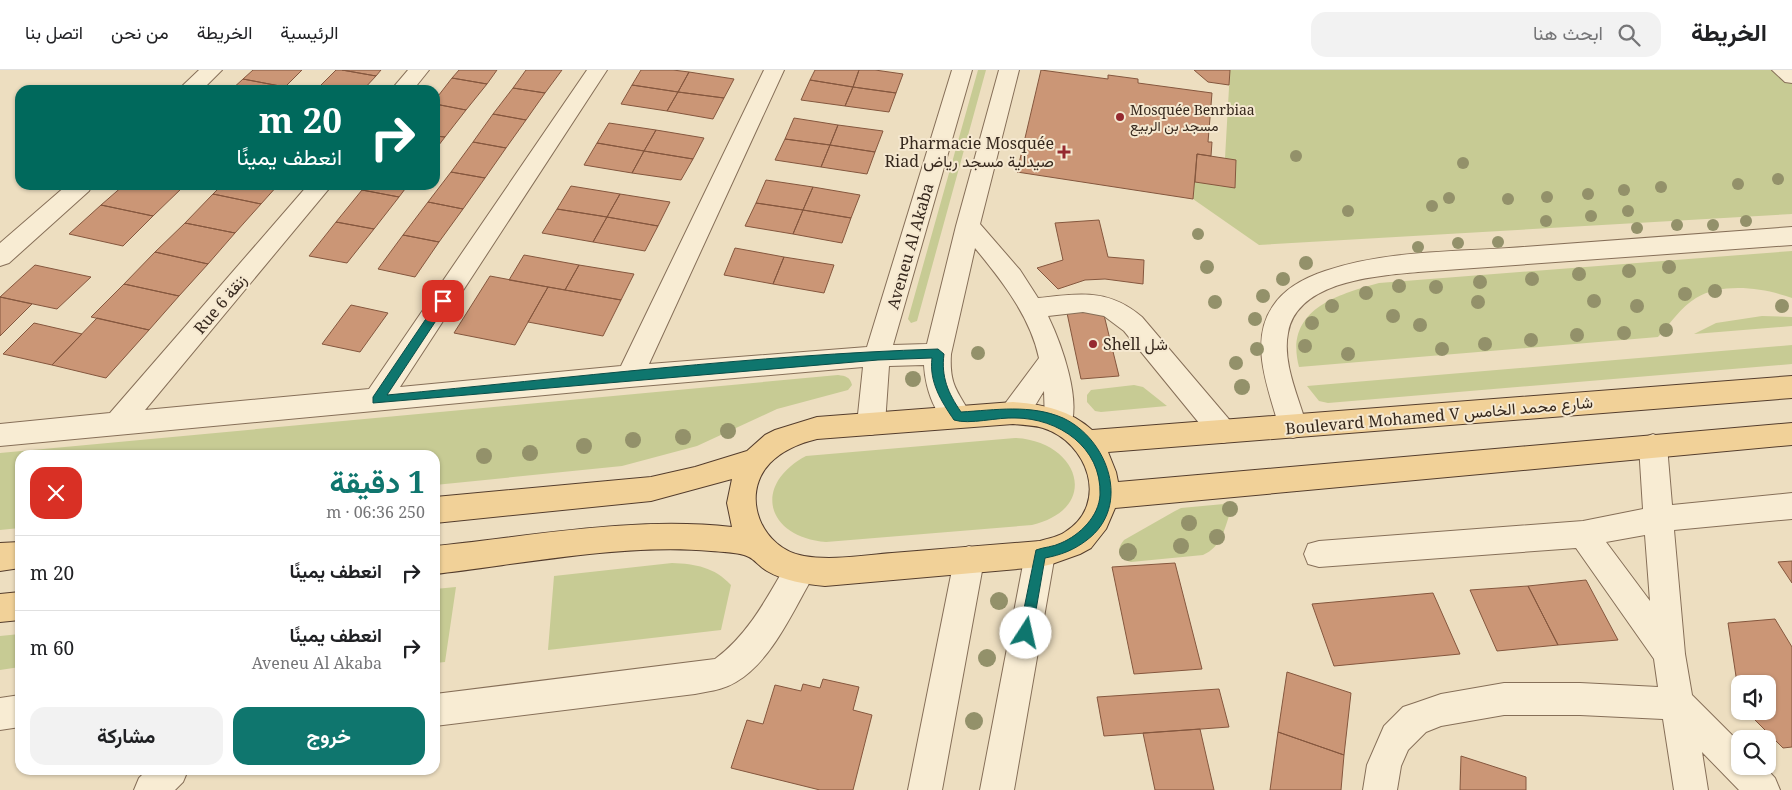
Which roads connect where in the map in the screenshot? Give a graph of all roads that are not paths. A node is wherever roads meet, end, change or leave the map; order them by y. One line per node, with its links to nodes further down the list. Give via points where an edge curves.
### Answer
1 (212, 70): 9 (street)
2 (419, 70): 10 (street)
3 (597, 70): 22 (street)
4 (774, 70): 20 (street)
5 (962, 70): 18 (street, Aveneu Al Akaba)
6 (1010, 70): 13 (street)
7 (1782, 70): 8 (street)
8 (1792, 77)
9 (195, 85)
10 (406, 85)
11 (75, 190): 15 (street)
12 (317, 190): 26 (street, Rue 6 زنقة)
13 (968, 226): 16 (street, via 992,251); 17 (street)
14 (1792, 236): 28 (street, via 1418,262 1333,277 1302,292 1284,310 1275,333 1280,378)
15 (0, 257)
16 (1032, 308): 19 (street); 29 (street, via 1083,303 1117,310 1133,324)
17 (938, 354): 18 (street); 24 (street, via 936,367 942,394)
18 (878, 356): 20 (street); 27 (street, Aveneu Al Akaba)
19 (1052, 360): 23 (street); 25 (street)
20 (630, 376): 22 (street)
21 (1792, 387): 28 (main road, Boulevard Mohamed V شارع محمد الخامس)
22 (377, 400): 26 (street)
23 (1014, 413): 24 (main road); 25 (main road, via 1036,414)
24 (958, 417): 27 (main road)
25 (1059, 422): 32 (main road)
26 (118, 423): 31 (street)
27 (871, 424): 34 (main road, via 795,432 773,444)
28 (1293, 427): 29 (main road, Boulevard Mohamed V شارع محمد الخامس)
29 (1223, 432): 32 (main road, Boulevard Mohamed V شارع محمد الخامس)
30 (1792, 434): 33 (main road)
31 (0, 435)
32 (1086, 442): 35 (main road, via 1104,474)
33 (1653, 446): 35 (main road); 38 (street)
34 (755, 460): 37 (main road, via 695,480 651,489); 40 (main road, via 744,480 740,502 744,525)
35 (1106, 496): 41 (main road, via 1099,518 1084,536 1063,548)
36 (1792, 506): 38 (street)
37 (440, 510)
38 (1660, 519): 39 (street); 50 (street)
39 (1583, 534): 42 (street); 50 (street)
40 (756, 545): 45 (main road, via 727,538 649,536); 47 (main road, via 776,561)
41 (1040, 554): 46 (main road); 58 (street)
42 (1319, 554)
43 (15, 556): 44 (main road)
44 (0, 557)
45 (440, 559)
46 (968, 560): 47 (main road, via 825,572); 57 (street)
47 (800, 570): 52 (street, via 743,657 723,672)
48 (15, 606): 49 (main road)
49 (0, 608)
50 (1669, 654): 51 (street)
51 (1678, 704): 59 (street, via 1504,699 1441,710 1414,719 1396,738 1384,765); 60 (street); 61 (street)
52 (440, 709)
53 (15, 712): 54 (street)
54 (0, 714)
55 (166, 775): 56 (street)
56 (151, 790)
57 (925, 790)
58 (997, 790)
59 (1380, 790)
60 (1691, 790)
61 (1763, 790)

